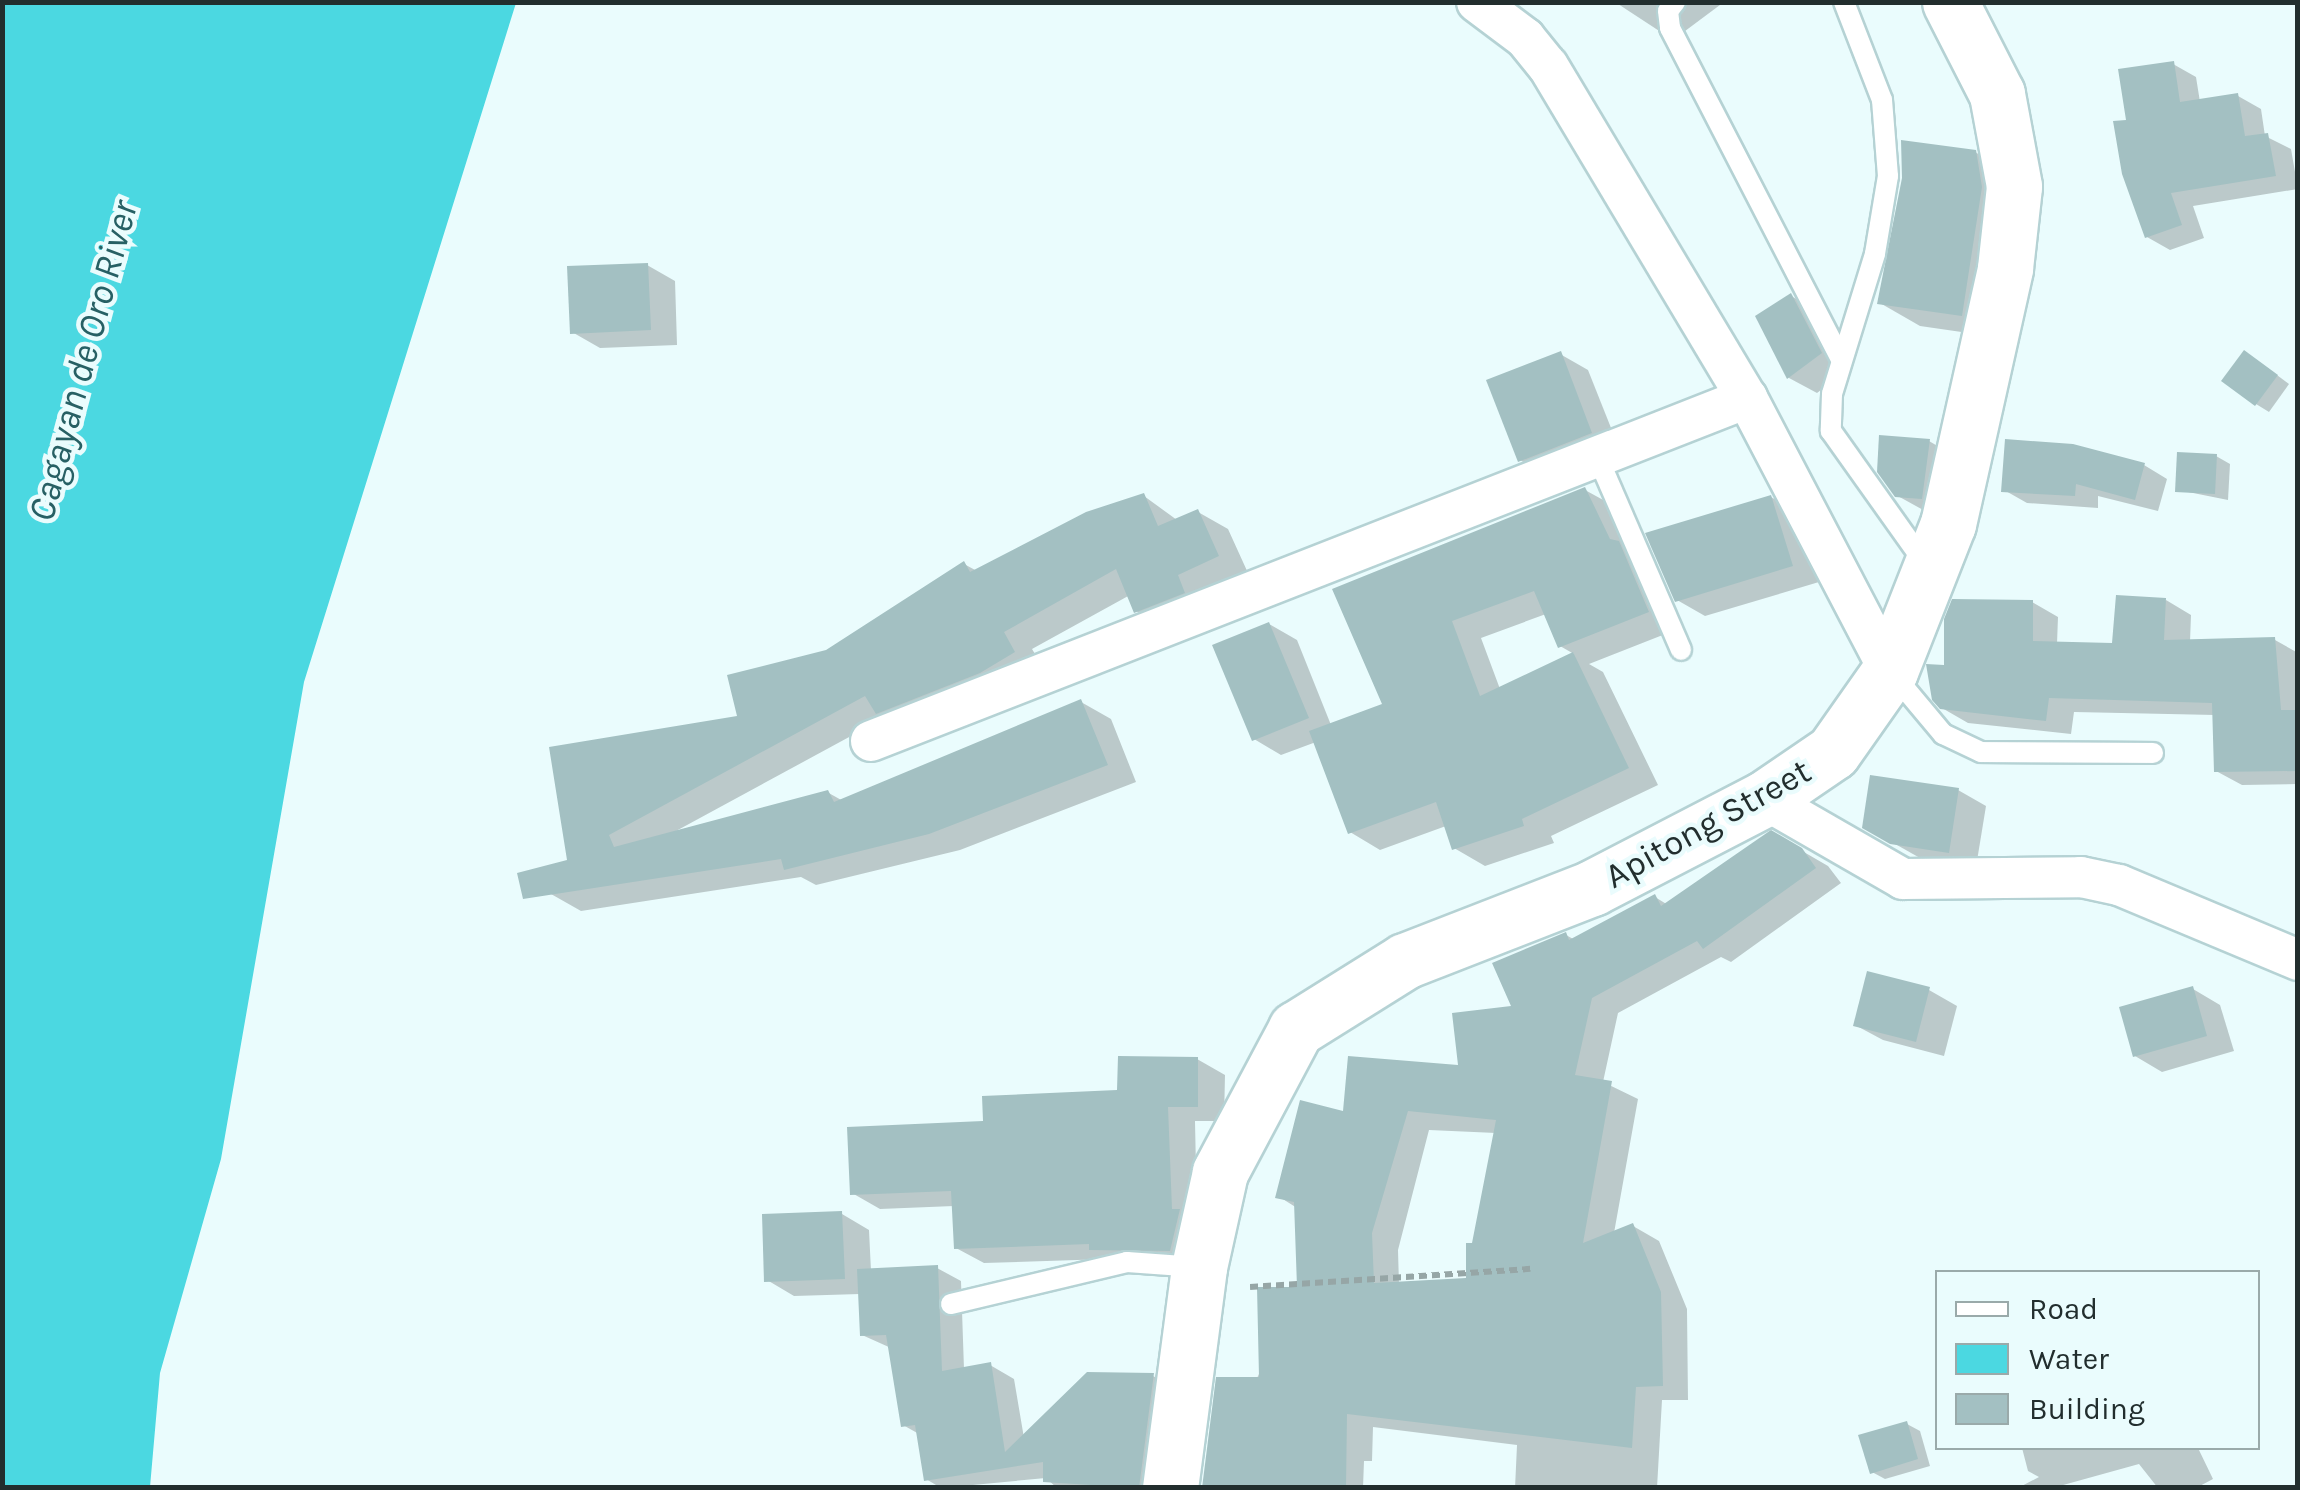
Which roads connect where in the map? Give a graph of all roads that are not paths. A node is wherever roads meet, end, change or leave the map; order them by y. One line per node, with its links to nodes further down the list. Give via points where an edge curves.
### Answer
1 (1476, 2): 6 (street, via 1525,38 1548,66)
2 (1675, 2): 5 (lane, via 1668,11 1670,28)
3 (1844, 2): 5 (lane, via 1882,100 1888,176 1876,254)
4 (1950, 2): 8 (street, Apitong Street, via 1997,94 2014,186 1981,386)
5 (1840, 358): 8 (lane, via 1831,431)
6 (1746, 398): 7 (street); 10 (street)
7 (1598, 458): 9 (lane); 11 (street)
8 (1932, 571): 10 (street, Apitong Street)
9 (1680, 650)
10 (1890, 671): 12 (lane, via 1943,734 1981,752); 13 (street, Apitong Street, via 1868,712 1833,752)
11 (871, 741)
12 (2153, 753)
13 (1764, 799): 14 (street, via 1902,879 1941,884 2081,877 2120,885); 15 (street, Apitong Street, via 1592,888 1405,961 1296,1029 1220,1172)
14 (2298, 960)
15 (1197, 1283): 16 (lane, via 1127,1262); 17 (street, Apitong Street)
16 (951, 1304)
17 (1170, 1488)

